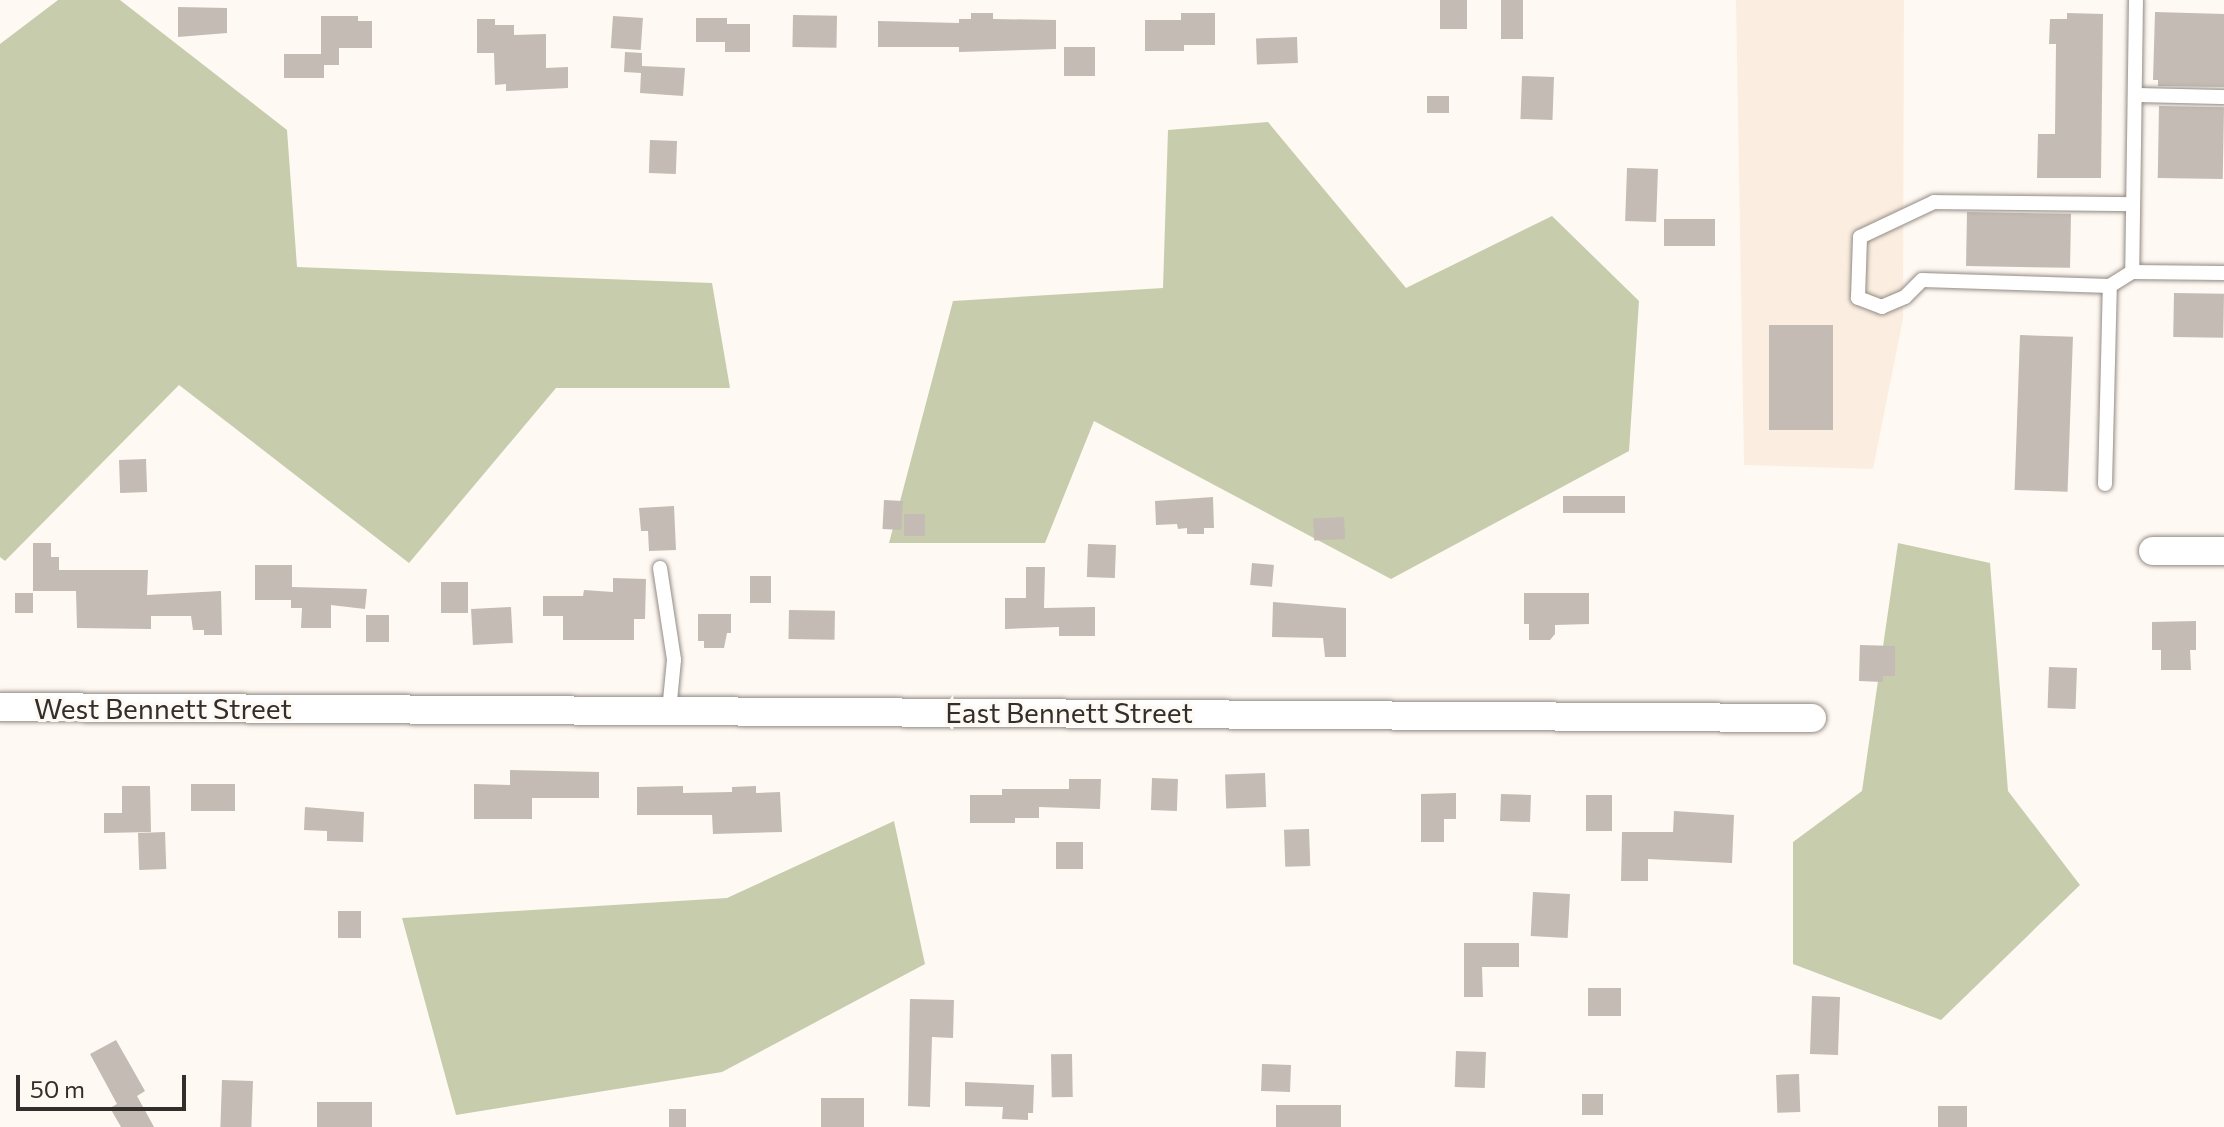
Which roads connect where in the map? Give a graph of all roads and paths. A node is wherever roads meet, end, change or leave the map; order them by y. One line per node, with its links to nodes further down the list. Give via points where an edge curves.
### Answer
1 (2136, 0): 2 (lane)
2 (2135, 95): 3 (lane); 4 (lane)
3 (2224, 97)
4 (2133, 204): 5 (lane); 7 (lane, via 1934,202 1860,237 1858,298 1882,307 1905,297 1922,280)
5 (2132, 272): 6 (lane); 7 (lane)
6 (2224, 273)
7 (2110, 286): 8 (lane)
8 (2105, 484)
9 (2153, 551): 10 (street)
10 (2224, 551)
11 (660, 568): 14 (lane, via 674,660)
12 (0, 707): 13 (street, West Bennett Street)
13 (326, 709): 14 (street, East Bennett Street)
14 (669, 711): 15 (street, East Bennett Street)
15 (1812, 718)

